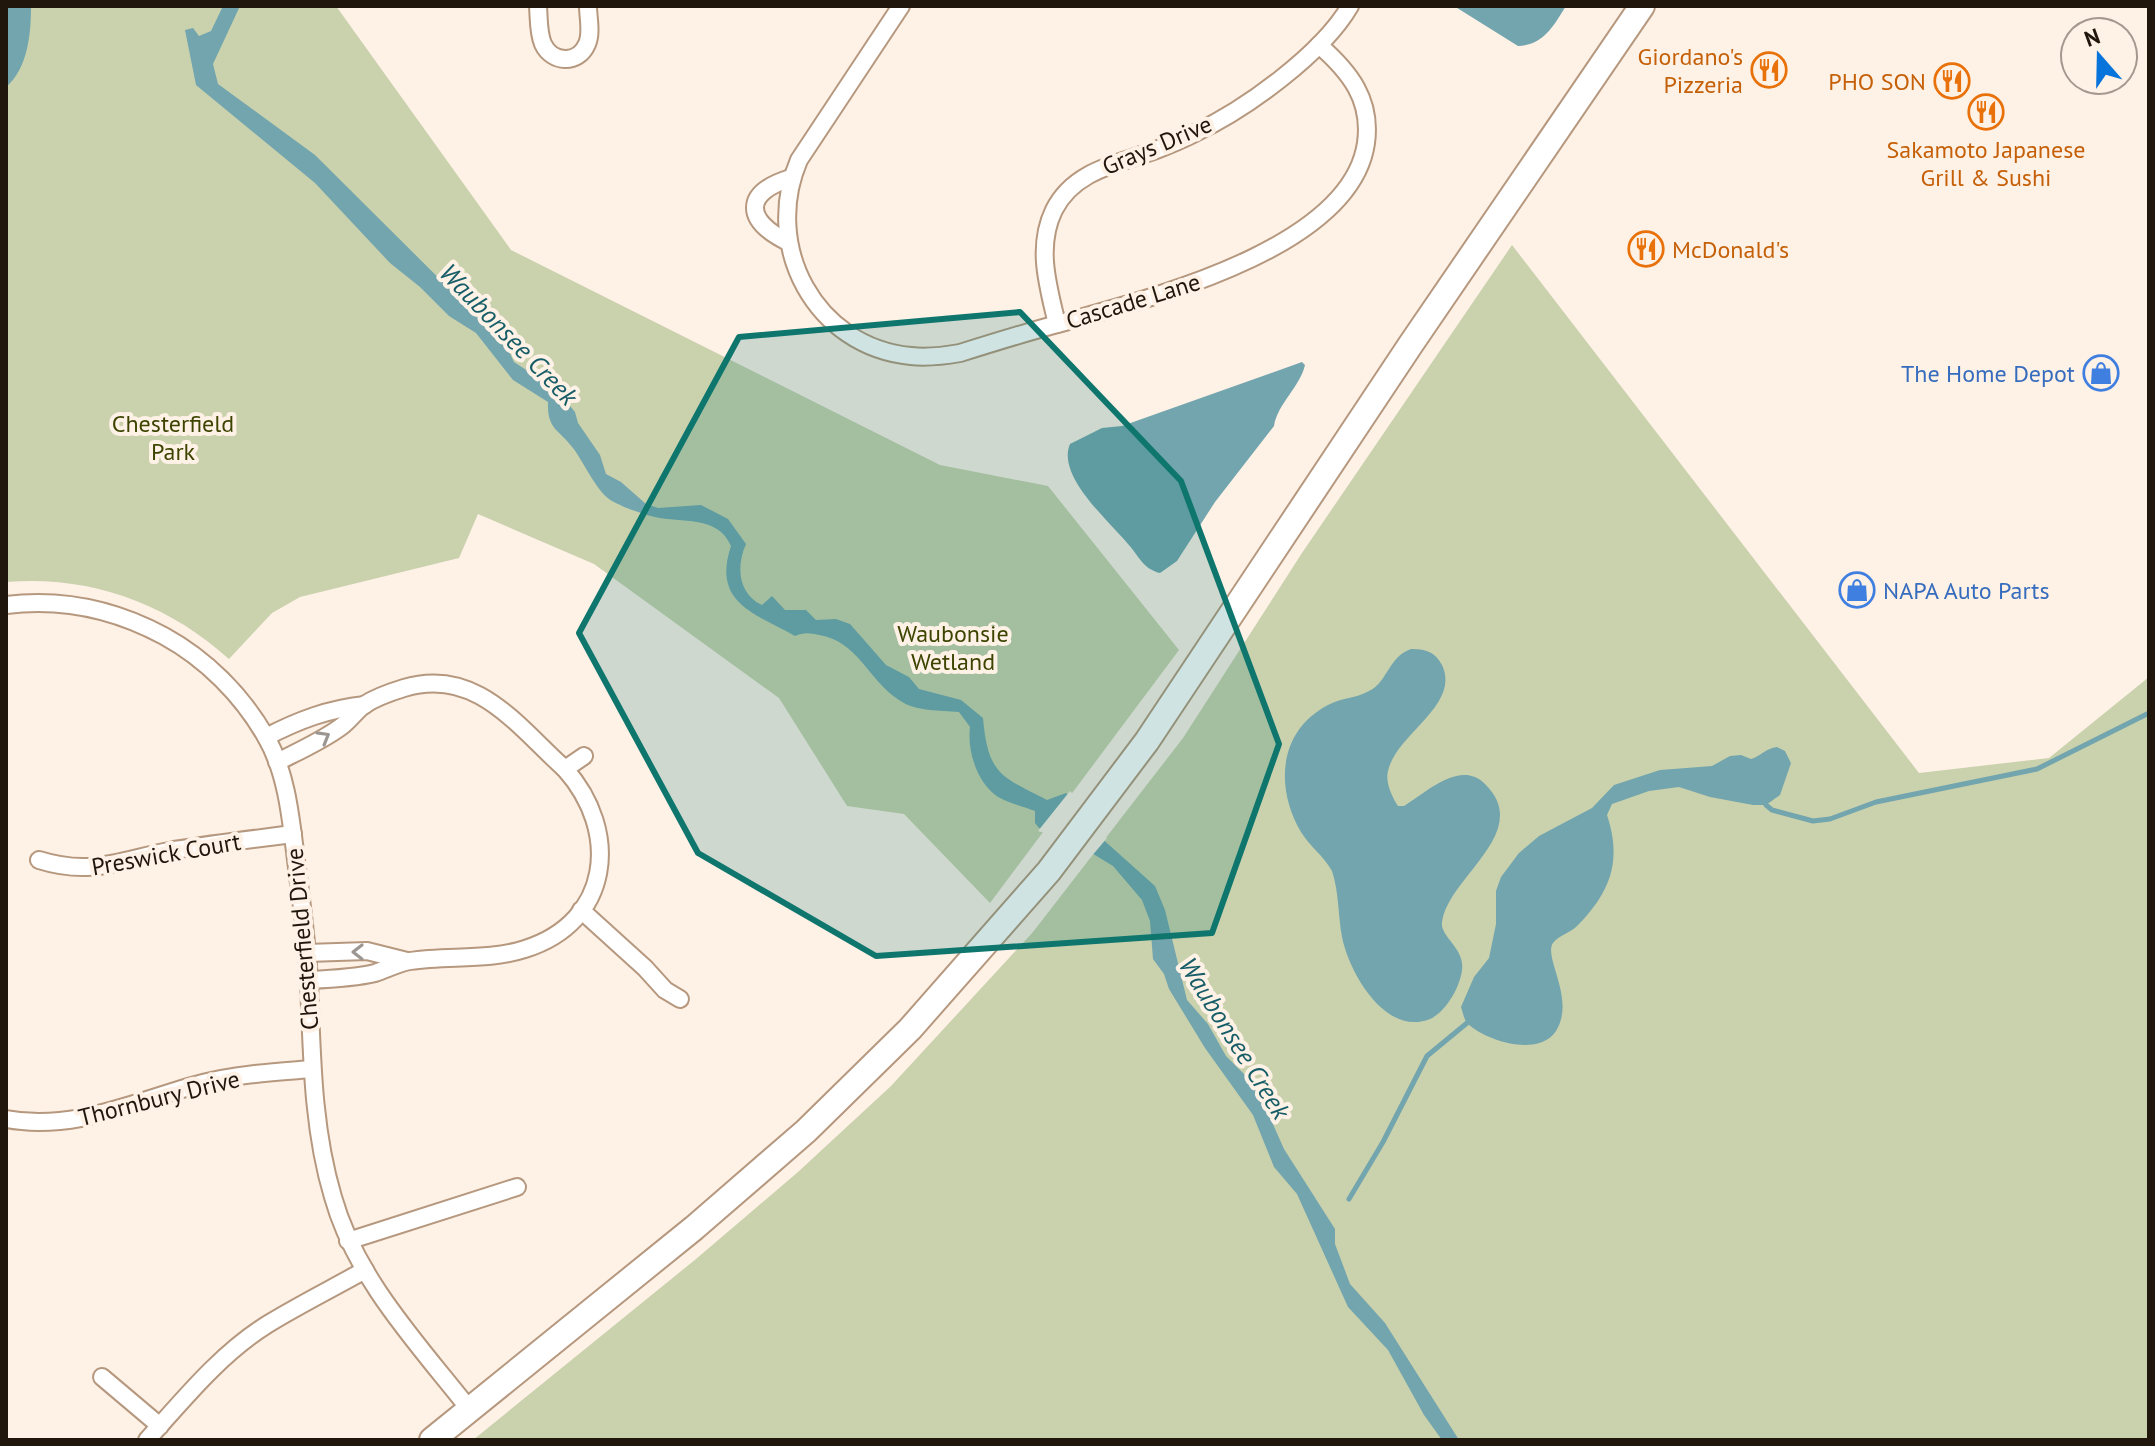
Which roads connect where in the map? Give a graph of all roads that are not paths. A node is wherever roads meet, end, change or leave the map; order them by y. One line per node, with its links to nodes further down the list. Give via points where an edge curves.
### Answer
1 (538, 6): 2 (street, via 544,46 561,60 581,53 588,43)
2 (588, 6)
3 (901, 6): 7 (street, Cascade Lane)
4 (1350, 6): 6 (street, Grays Drive)
5 (1642, 6): 29 (main road, via 1107,797 1049,871 910,1029 806,1131)
6 (1319, 45): 9 (street, Grays Drive, via 1235,111 1157,150 1097,170 1067,191 1047,230 1044,252); 9 (street, Cascade Lane, via 1357,85 1369,127 1365,153 1342,197 1286,238 1213,276)
7 (791, 178): 8 (street, Cascade Lane); 8 (street, via 767,188 755,201 756,219)
8 (788, 242): 9 (street, Cascade Lane, via 804,289 819,310 860,342 884,351 932,357 960,353)
9 (1057, 324)
10 (6, 605): 12 (street, Chesterfield Drive, via 73,604 153,630 225,681)
11 (365, 705): 12 (street, via 333,709); 14 (street, one-way to 11, via 324,738); 15 (street, via 422,683 449,683 474,691 498,706)
12 (266, 737): 14 (street, Chesterfield Drive)
13 (584, 756): 15 (street)
14 (277, 762): 16 (street, Chesterfield Drive)
15 (565, 769): 18 (street, via 587,798 601,839 599,869)
16 (293, 834): 17 (street, Preswick Court, via 94,868 63,868); 19 (street, Chesterfield Drive)
17 (39, 860)
18 (581, 910): 20 (street, via 557,934 515,952); 22 (street)
19 (307, 953): 20 (street, one-way to 19, via 367,951); 21 (street, Chesterfield Drive)
20 (407, 961): 21 (street, via 365,975)
21 (309, 980): 23 (street, Chesterfield Drive)
22 (680, 999)
23 (312, 1069): 24 (street, Thornbury Drive, via 204,1083 109,1113); 26 (street, Chesterfield Drive, via 320,1147)
24 (6, 1119)
25 (517, 1187): 26 (street)
26 (348, 1241): 27 (street, Chesterfield Drive)
27 (365, 1270): 29 (street, Chesterfield Drive); 30 (street, via 236,1348)
28 (102, 1377): 30 (street)
29 (470, 1410): 32 (main road)
30 (160, 1426): 31 (street)
31 (147, 1440)
32 (432, 1440)

